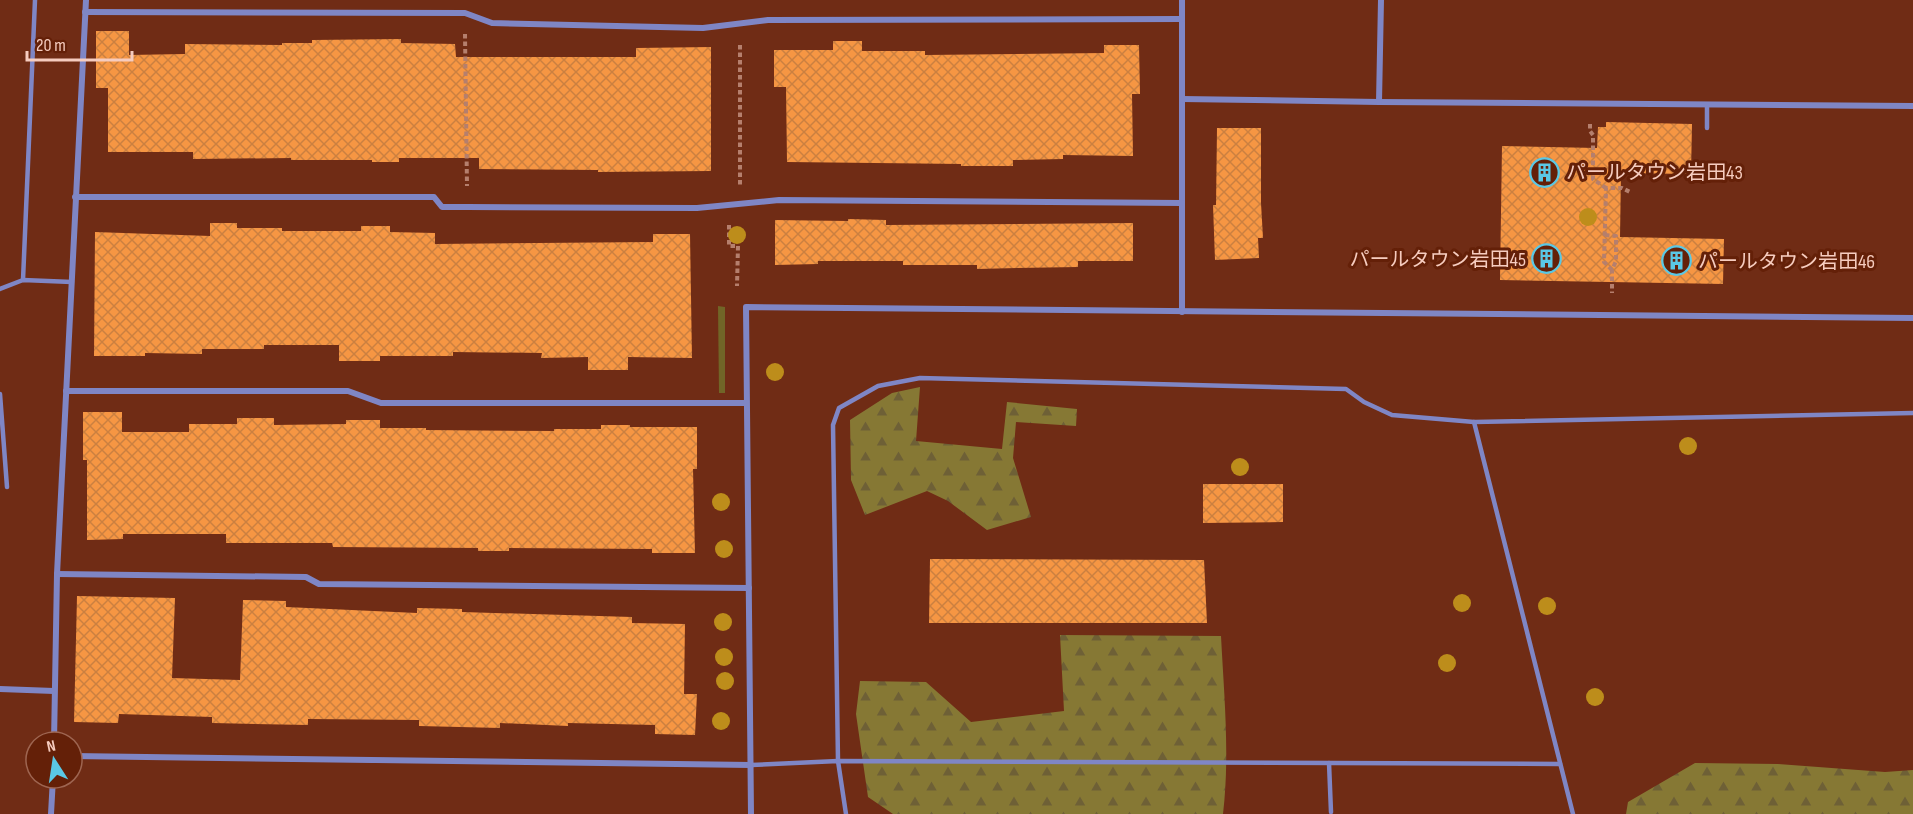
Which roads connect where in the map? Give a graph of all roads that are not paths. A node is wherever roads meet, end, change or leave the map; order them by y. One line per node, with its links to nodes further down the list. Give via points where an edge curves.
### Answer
1 (35, 0): 14 (lane)
2 (86, 0): 5 (street)
3 (1182, 0): 6 (street)
4 (1381, 0): 8 (street)
5 (85, 12): 6 (street, via 465,13 492,23 703,28 768,20); 12 (street)
6 (1182, 19): 7 (street)
7 (1182, 99): 8 (street); 13 (street)
8 (1379, 102): 9 (street)
9 (1707, 105): 10 (street); 11 (lane)
10 (1913, 106)
11 (1707, 128)
12 (75, 197): 13 (street, via 434,197 441,207 697,208 771,200); 15 (street)
13 (1182, 203): 17 (street)
14 (23, 280): 15 (lane); 16 (lane)
15 (72, 282): 19 (street)
16 (0, 289)
17 (1182, 312): 18 (street); 21 (street, via 746,307)
18 (1913, 318)
19 (66, 391): 21 (street, via 348,391 381,402); 25 (street)
20 (0, 394): 24 (lane)
21 (746, 403): 26 (street)
22 (1913, 413): 23 (lane)
23 (1474, 422): 31 (lane, via 1392,415 1346,389 920,378 878,386 839,408 832,425); 33 (lane)
24 (7, 487)
25 (57, 574): 26 (street, via 306,577 319,584); 28 (street)
26 (749, 588): 34 (street)
27 (0, 690): 28 (street)
28 (54, 691): 29 (street)
29 (54, 730)
30 (84, 756): 34 (street)
31 (838, 760): 32 (lane); 34 (lane); 39 (lane)
32 (1329, 763): 33 (lane); 36 (lane)
33 (1560, 764): 40 (lane)
34 (751, 765): 38 (street)
35 (52, 790): 37 (street)
36 (1331, 812)
37 (51, 814)
38 (751, 814)
39 (846, 814)
40 (1573, 814)

